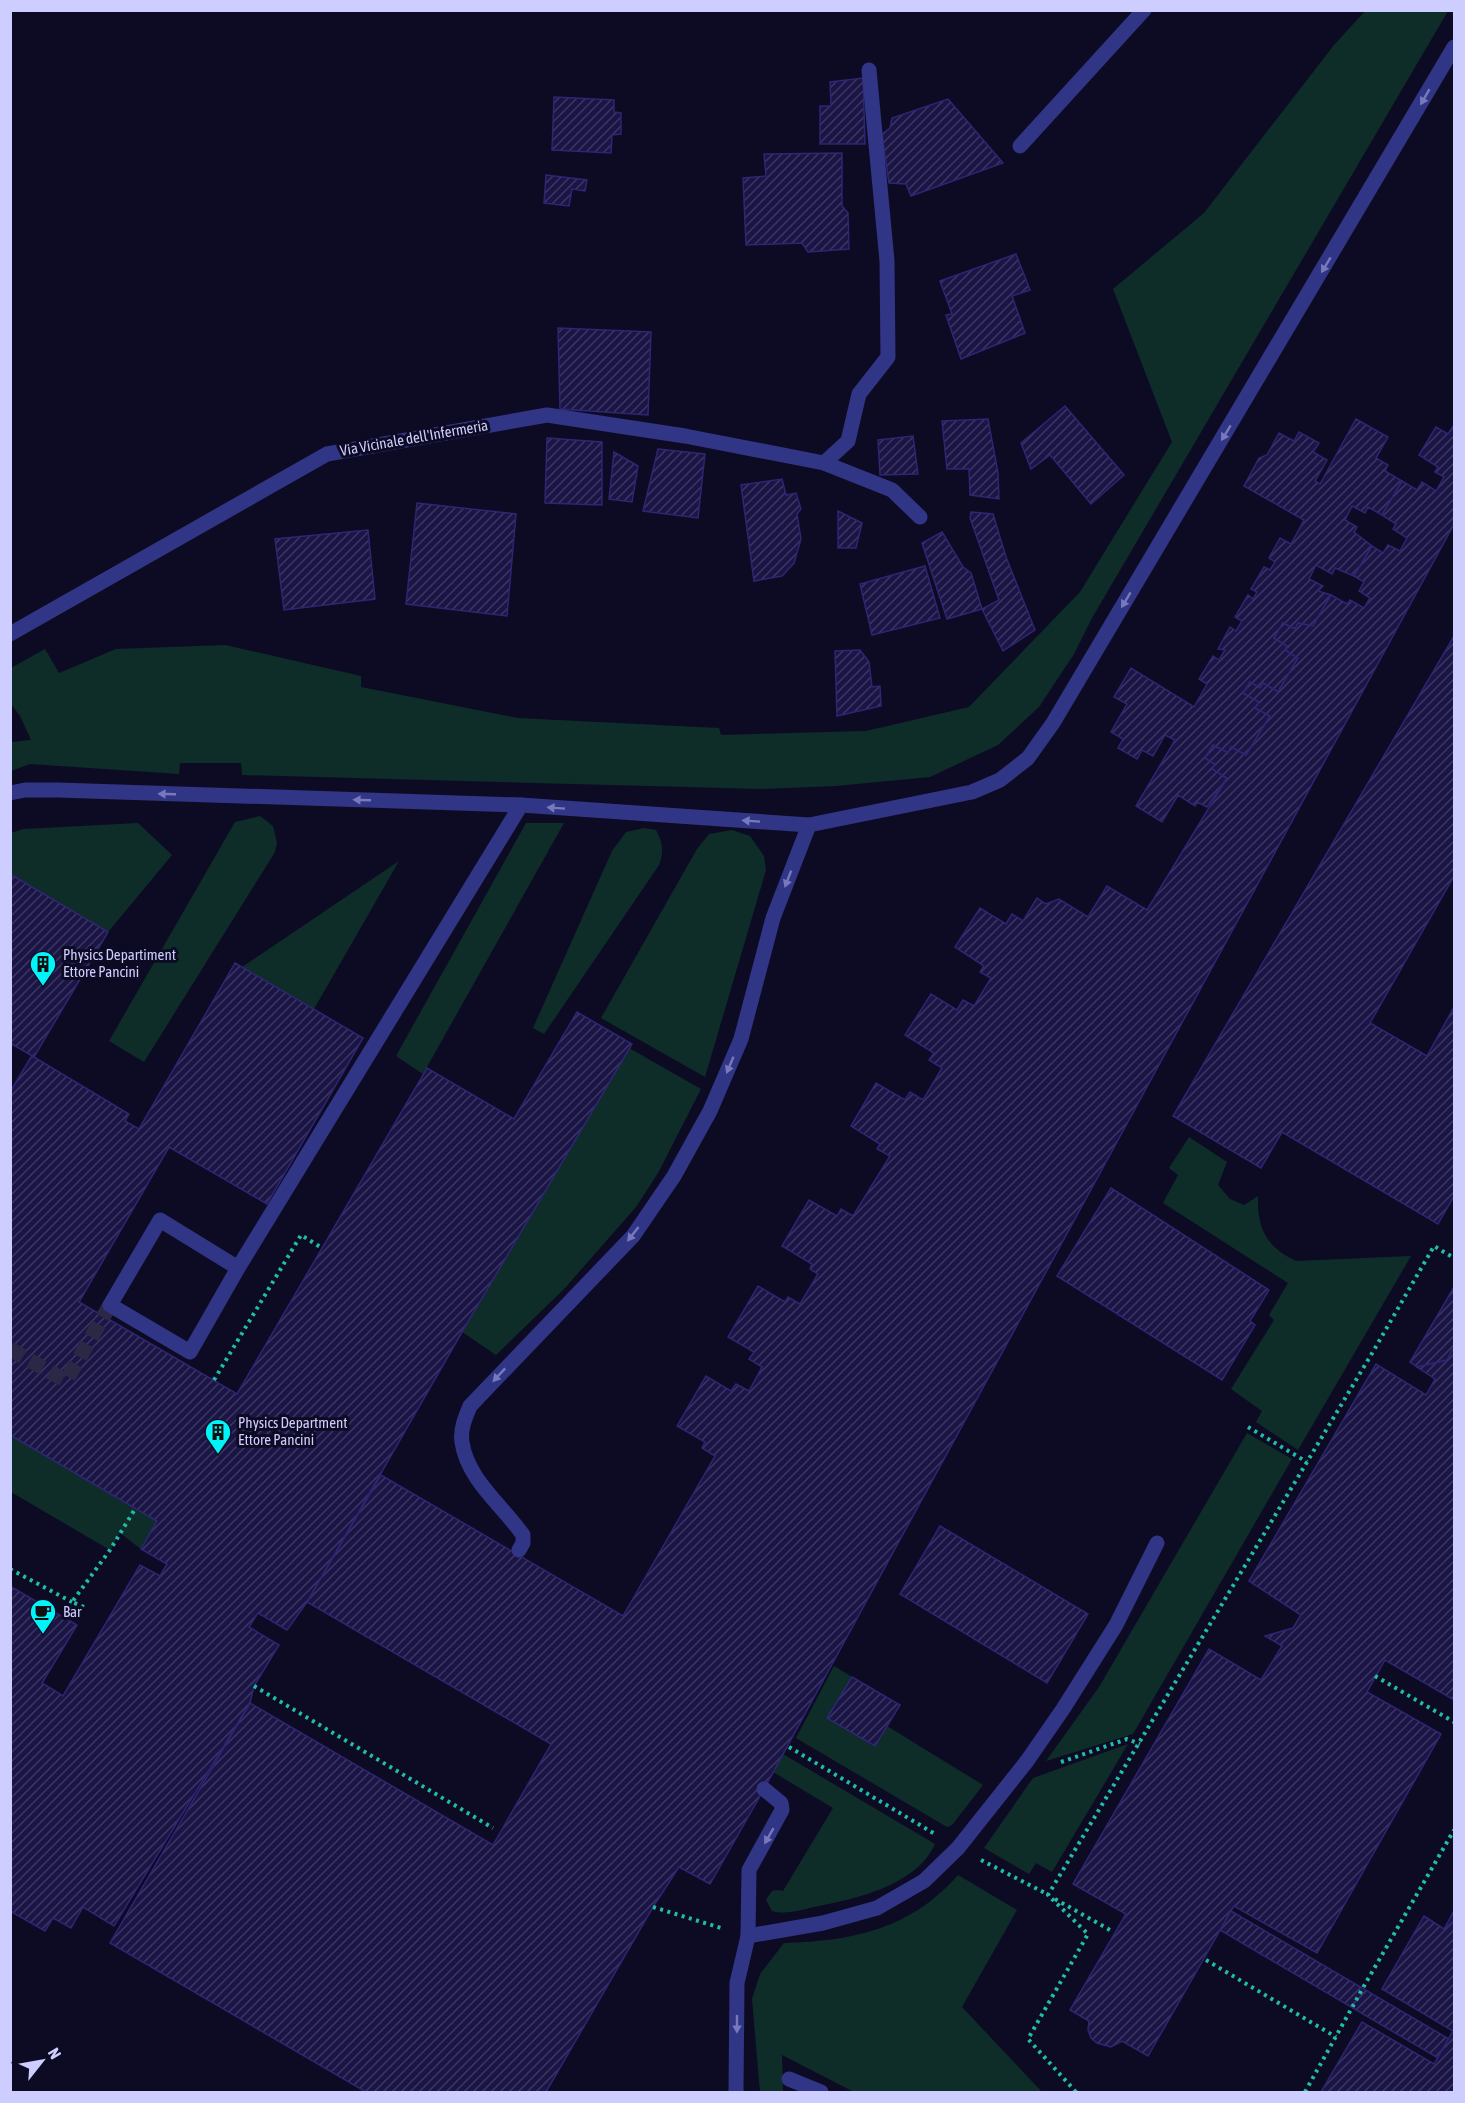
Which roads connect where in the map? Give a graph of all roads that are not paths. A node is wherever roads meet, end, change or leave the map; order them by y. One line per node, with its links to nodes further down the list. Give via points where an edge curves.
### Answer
1 (1144, 10): 4 (street)
2 (1455, 47): 10 (street, one-way to 10, via 1053,723 1028,758 999,780 972,792)
3 (869, 70): 5 (street, via 887,261 888,357 859,394 848,441)
4 (1020, 146)
5 (824, 464): 6 (street, Via Vicinale dell'Infermeria, via 892,490); 7 (street, Via Vicinale dell'Infermeria, via 685,436 547,415 327,454)
6 (920, 517)
7 (10, 634)
8 (10, 793): 9 (street, one-way to 8, via 58,790)
9 (521, 805): 10 (street, one-way to 9); 11 (street)
10 (809, 825): 13 (street, one-way to 13, via 773,918 741,1039 710,1112 674,1176 633,1236 470,1406 462,1425 466,1458 523,1535)
11 (238, 1268): 11 (street, via 190,1352 110,1305 160,1220)
12 (1157, 1543): 15 (street, via 1116,1625 1070,1700 958,1848 924,1881 877,1908 823,1923)
13 (519, 1550)
14 (764, 1789): 15 (street, one-way to 15, via 781,1803 782,1810 749,1870)
15 (748, 1936): 17 (street, one-way to 17, via 737,1983)
16 (789, 2079): 18 (street)
17 (736, 2092)
18 (821, 2092)

